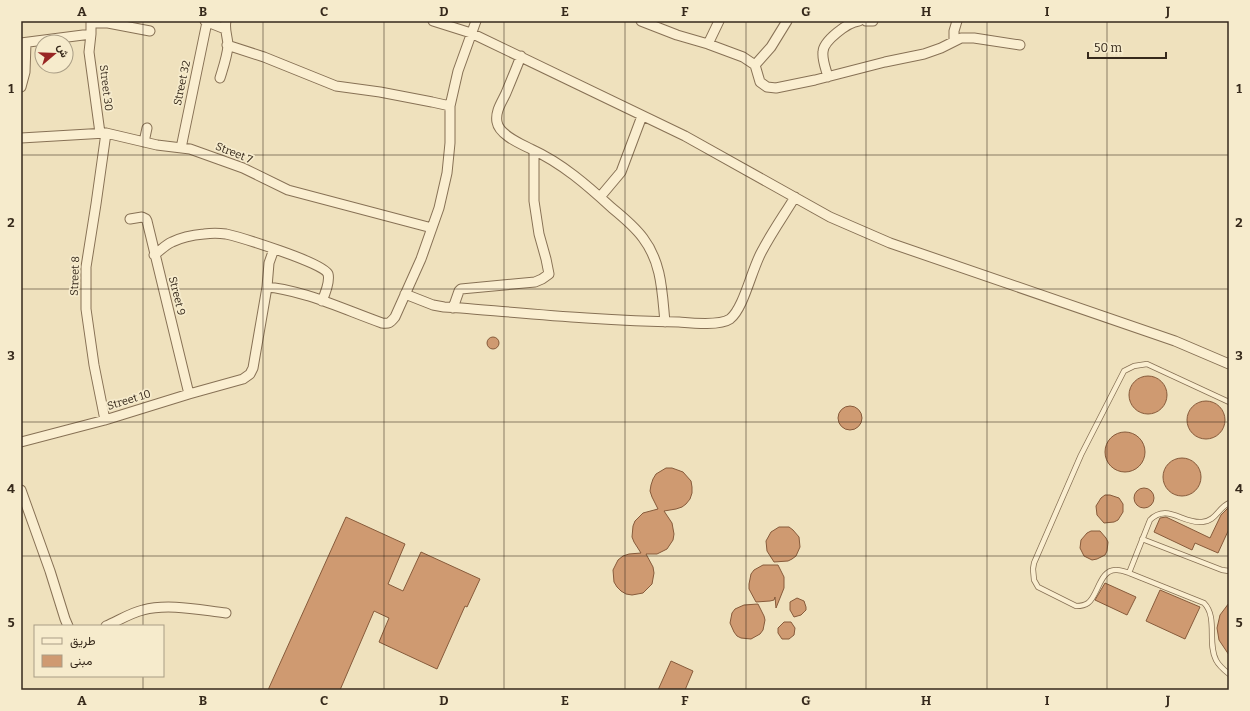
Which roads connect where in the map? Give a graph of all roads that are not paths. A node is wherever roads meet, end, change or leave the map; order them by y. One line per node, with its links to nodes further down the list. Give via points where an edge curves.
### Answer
1 (433, 21): 14 (street)
2 (476, 21): 14 (street)
3 (641, 21): 18 (street)
4 (719, 21): 18 (street)
5 (787, 21): 22 (street, via 771,47)
6 (859, 21): 23 (street, via 854,21 840,30 826,43 822,51)
7 (866, 21): 8 (street)
8 (873, 21)
9 (957, 21): 16 (street)
10 (91, 22): 13 (street); 15 (street, Street 30)
11 (206, 22): 12 (street); 32 (street, Street 32)
12 (225, 25): 19 (street)
13 (150, 31)
14 (471, 33): 21 (street); 26 (street, via 458,70)
15 (91, 34): 17 (street); 29 (street, Street 30, via 89,52)
16 (954, 41): 20 (street, via 974,38); 23 (street, via 924,54)
17 (24, 43): 25 (street)
18 (708, 44): 22 (street, via 743,57)
19 (228, 45): 24 (street); 26 (street, via 336,86)
20 (1020, 45)
21 (521, 56): 27 (street); 33 (street, via 498,110 497,122 501,130 513,141)
22 (755, 65): 23 (street, via 760,82 767,87 776,88)
23 (828, 77)
24 (220, 78)
25 (21, 87)
26 (450, 106): 37 (street, via 447,173)
27 (642, 116): 34 (street, via 621,172); 35 (street, via 685,136)
28 (147, 128): 31 (street)
29 (103, 133): 30 (street, Street 7); 31 (street, Street 7); 48 (street, Street 8, via 86,267 86,308)
30 (21, 138)
31 (144, 142): 32 (street, Street 7)
32 (181, 148): 37 (street, Street 7, via 243,168 288,190)
33 (534, 150): 34 (street, via 560,165); 43 (street, via 534,201 549,274 535,282 461,289)
34 (600, 197): 44 (street, via 643,238 652,253 662,282)
35 (795, 197): 44 (street, via 761,252 746,291 731,318 719,322); 45 (street, via 830,217 890,243 1175,341)
36 (130, 219): 39 (street, Street 9, via 146,219)
37 (432, 228): 41 (street)
38 (274, 249): 39 (street, via 242,238 206,233 171,242); 40 (street, via 269,263); 42 (street, via 326,271 328,277)
39 (154, 255): 46 (street, Street 9)
40 (267, 288): 42 (street, via 282,288); 46 (street, Street 10, via 250,374 244,379)
41 (405, 294): 42 (street, via 395,317 386,324); 43 (street, via 433,306)
42 (322, 301)
43 (453, 308): 44 (street)
44 (665, 322)
45 (1229, 364)
46 (189, 394): 48 (street, Street 10)
47 (1229, 402): 54 (lane, via 1147,364 1124,371 1081,455 1033,569 1038,587 1076,606 1088,603 1105,574 1117,570)
48 (104, 420): 49 (street, Street 10)
49 (21, 442)
50 (21, 490): 56 (street)
51 (1229, 503): 52 (lane, via 1214,518 1203,522 1159,513 1150,520)
52 (1142, 539): 53 (lane, via 1222,570); 54 (lane)
53 (1229, 570)
54 (1129, 573): 58 (lane, via 1204,603 1208,607 1213,653 1216,661)
55 (226, 613): 57 (street, via 153,608 142,610)
56 (68, 625)
57 (108, 625)
58 (1229, 674)

